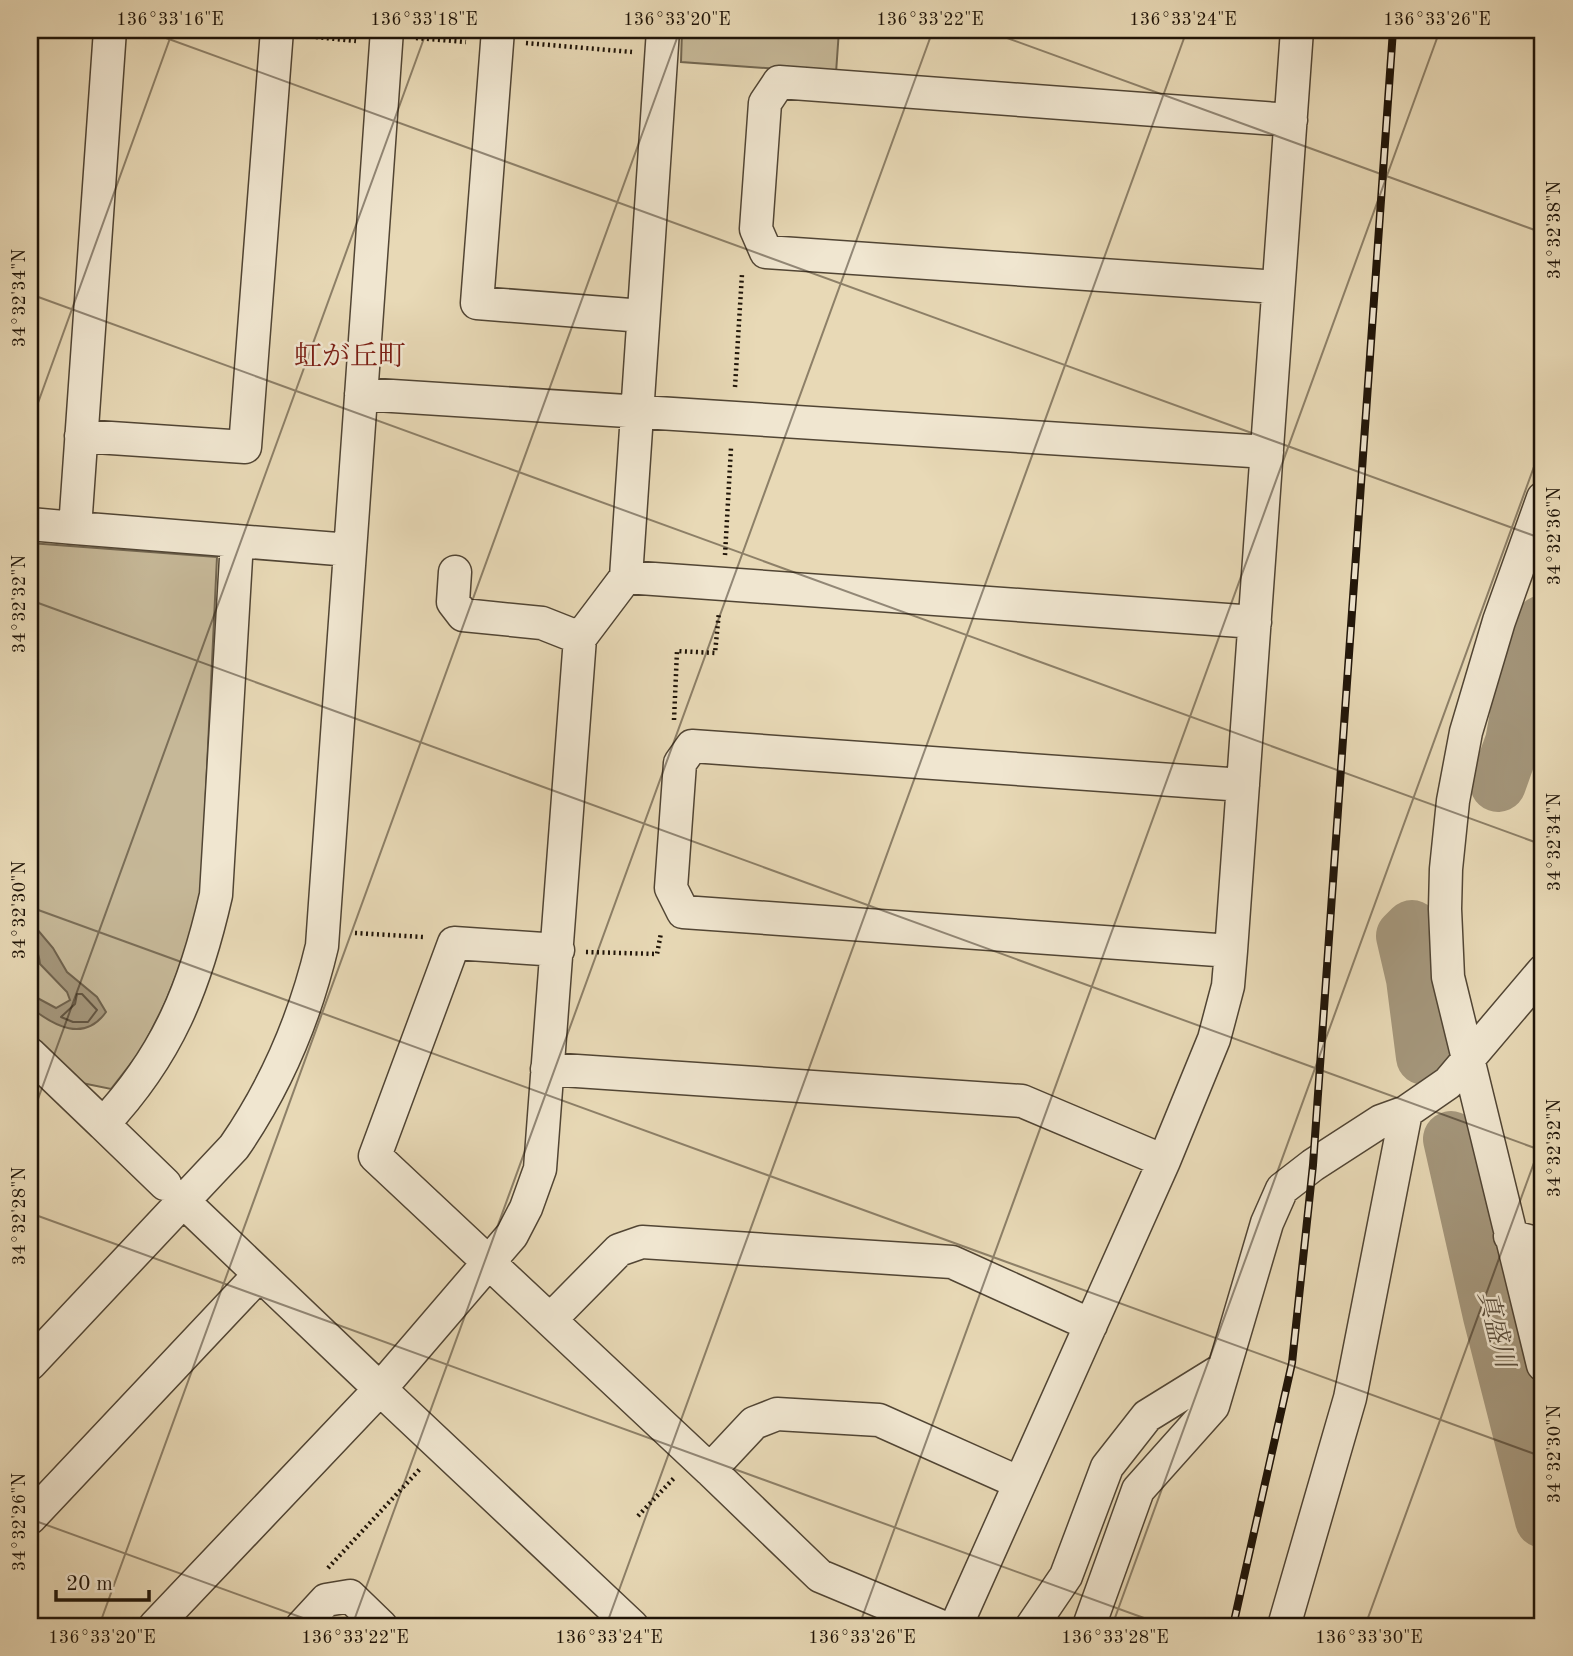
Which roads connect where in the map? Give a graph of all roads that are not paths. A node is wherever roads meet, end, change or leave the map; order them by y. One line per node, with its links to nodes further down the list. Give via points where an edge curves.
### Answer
1 (110, 30): 12 (street)
2 (1297, 30): 7 (street)
3 (290, 33): 12 (street, via 245,447)
4 (387, 36): 10 (street)
5 (498, 38): 9 (street, via 477,303)
6 (662, 42): 9 (street)
7 (1291, 120): 8 (street); 8 (street, via 779,82 765,103 757,229 766,252)
8 (1277, 288): 13 (street)
9 (643, 316): 11 (street)
10 (361, 394): 11 (street); 18 (street)
11 (636, 410): 13 (street); 20 (street)
12 (81, 436): 16 (street)
13 (1267, 452): 21 (street)
14 (1543, 498): 28 (street, via 1481,680 1454,801 1446,869 1448,977)
15 (30, 524): 16 (street)
16 (75, 528): 17 (street)
17 (237, 541): 18 (street); 31 (street, via 216,895 203,952 186,1003 159,1054)
18 (350, 550): 33 (street, via 321,946 314,981 289,1048 256,1115 234,1147)
19 (455, 572): 22 (street, via 453,602 463,615 542,623)
20 (626, 577): 21 (street); 22 (street)
21 (1255, 622): 23 (street)
22 (580, 638): 24 (street)
23 (1243, 785): 25 (street); 25 (street, via 692,746 680,763 671,888 683,912)
24 (558, 950): 29 (street); 36 (street, via 454,943 375,1156)
25 (1231, 951): 32 (street, via 1222,1016)
26 (1543, 971): 28 (street)
27 (30, 1054): 31 (street)
28 (1469, 1060): 30 (street, via 1448,1083); 34 (street)
29 (547, 1069): 32 (street, via 1022,1101); 36 (street, via 540,1168 512,1235)
30 (1406, 1112): 42 (street, via 1381,1121 1282,1189 1267,1223); 55 (street, via 1350,1398)
31 (103, 1124): 33 (street)
32 (1164, 1161): 39 (street)
33 (174, 1193): 37 (street); 40 (street)
34 (1510, 1236): 35 (street); 41 (street)
35 (1543, 1245)
36 (490, 1264): 38 (street); 43 (street)
37 (259, 1275): 43 (street); 46 (street)
38 (551, 1320): 39 (street, via 619,1250 642,1242 952,1262); 44 (street)
39 (1091, 1325): 45 (street)
40 (30, 1364)
41 (1543, 1365)
42 (1223, 1369): 53 (street, via 1147,1416 1107,1467 1066,1576); 54 (street, via 1213,1406 1138,1490)
43 (380, 1389): 47 (street); 50 (street)
44 (703, 1463): 45 (street, via 754,1423 777,1414 879,1420); 51 (street, via 820,1576)
45 (1020, 1483): 52 (street)
46 (30, 1518)
47 (155, 1626)
48 (302, 1626): 49 (street, via 326,1600 350,1596)
49 (381, 1626)
50 (632, 1626)
51 (940, 1626)
52 (956, 1626)
53 (1032, 1626)
54 (1089, 1626)
55 (1284, 1626)

